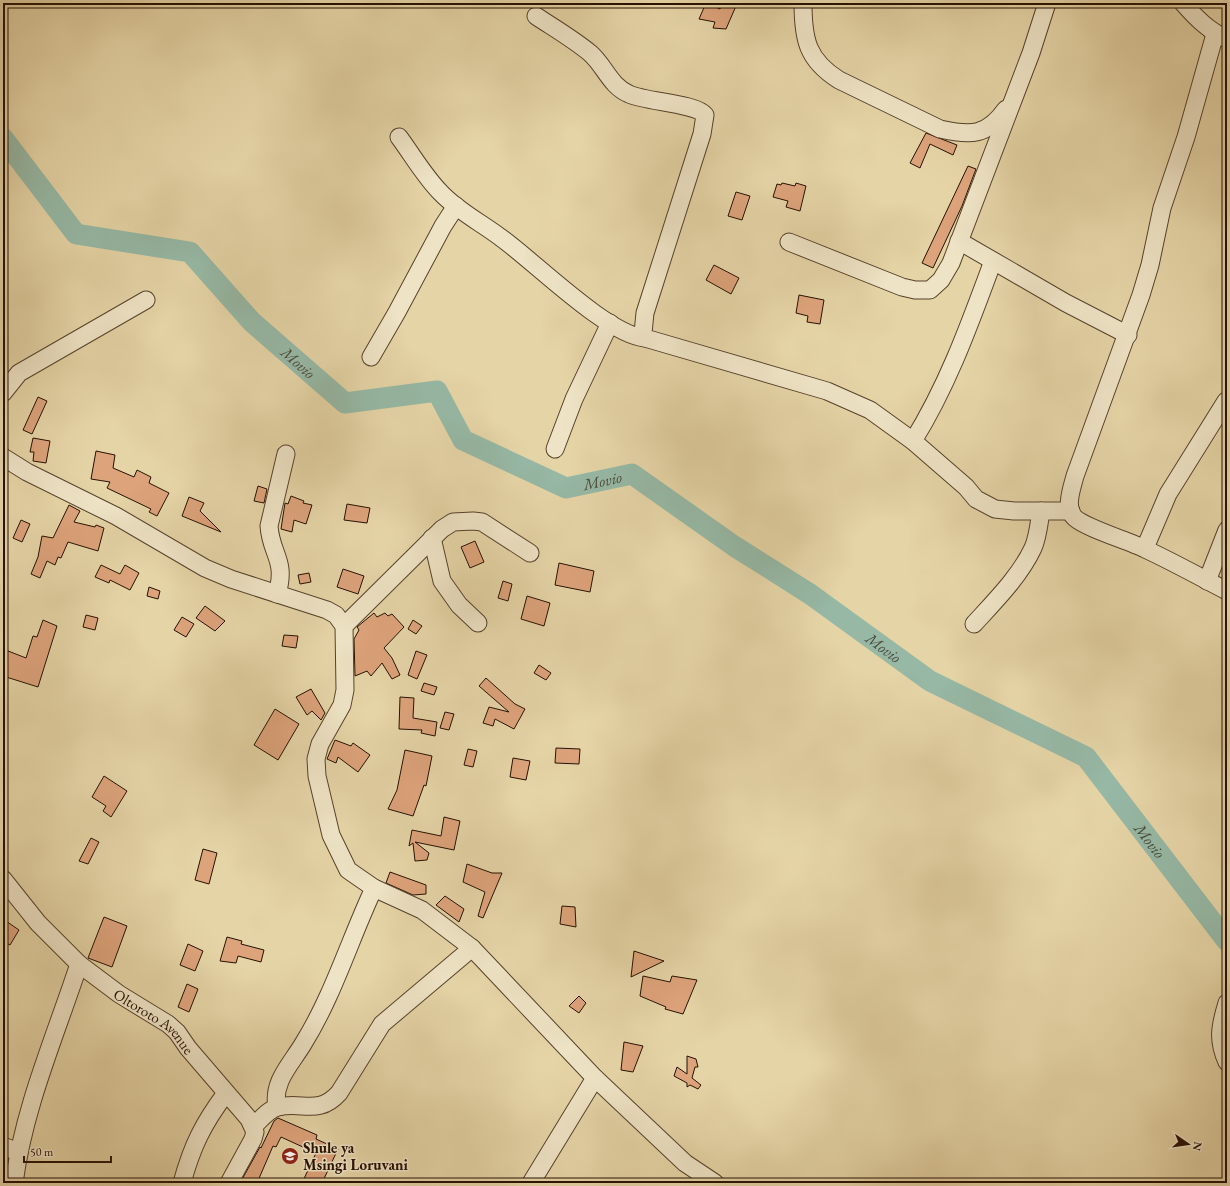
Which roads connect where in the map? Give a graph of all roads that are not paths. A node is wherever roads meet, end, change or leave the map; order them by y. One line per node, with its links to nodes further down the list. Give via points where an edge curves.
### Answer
1 (803, 3): 6 (street, via 804,37 814,57 826,72 934,126 956,132 973,133 985,130 998,121)
2 (1047, 3): 6 (street)
3 (1183, 3): 5 (street, via 1200,21)
4 (536, 16): 15 (street, via 589,52 606,70 615,86 628,94 696,109 705,115 702,134 645,313)
5 (1221, 37): 14 (street, via 1162,208 1150,265)
6 (1014, 98): 9 (street)
7 (400, 138): 8 (street, via 436,187)
8 (456, 206): 13 (street); 16 (street)
9 (959, 241): 10 (street, via 941,280 930,290 902,287); 11 (street)
10 (789, 242)
11 (992, 261): 14 (street); 19 (street, via 957,358 929,416)
12 (146, 300): 17 (street, via 19,373)
13 (610, 323): 15 (street); 20 (street, via 574,399)
14 (1128, 335): 24 (street, via 1074,476)
15 (645, 338): 19 (street, via 827,391 870,410)
16 (371, 357)
17 (3, 393)
18 (1226, 401): 27 (street, via 1168,494)
19 (913, 441): 23 (street, via 984,504 995,509)
20 (555, 449)
21 (286, 454): 31 (street, via 269,526 269,535 282,573)
22 (3, 458): 31 (street, via 116,516 205,568)
23 (1041, 511): 24 (street); 33 (street, via 1034,547 1029,556 1004,591)
24 (1071, 511): 27 (street, via 1075,518)
25 (1227, 530): 29 (street)
26 (432, 538): 28 (street, via 453,522 473,521 490,527); 32 (street, via 442,581 459,605); 34 (street)
27 (1145, 548): 29 (street)
28 (530, 553)
29 (1207, 581): 30 (street)
30 (1227, 591)
31 (277, 594): 34 (street, via 327,610 336,615)
32 (478, 623)
33 (974, 624)
34 (344, 626): 36 (street, via 345,690 342,705 320,744 316,759 317,776 331,835 341,858 348,870)
35 (4, 885): 38 (street, Oltoroto Avenue)
36 (374, 888): 37 (street, via 422,910); 43 (street, via 322,1009 276,1090)
37 (472, 948): 41 (street); 43 (street, via 382,1024 331,1102 321,1106)
38 (78, 964): 42 (street, Oltoroto Avenue, via 118,994 168,1024); 45 (street)
39 (1226, 1003): 40 (street, via 1220,1026 1221,1048)
40 (1227, 1062)
41 (595, 1078): 49 (street); 50 (street, via 685,1164)
42 (226, 1093): 44 (street, Oltoroto Avenue); 47 (street, via 200,1132)
43 (277, 1107): 44 (street)
44 (254, 1126): 48 (street, via 252,1139)
45 (10, 1149): 46 (street)
46 (14, 1183)
47 (182, 1183)
48 (228, 1183)
49 (531, 1183)
50 (715, 1183)

